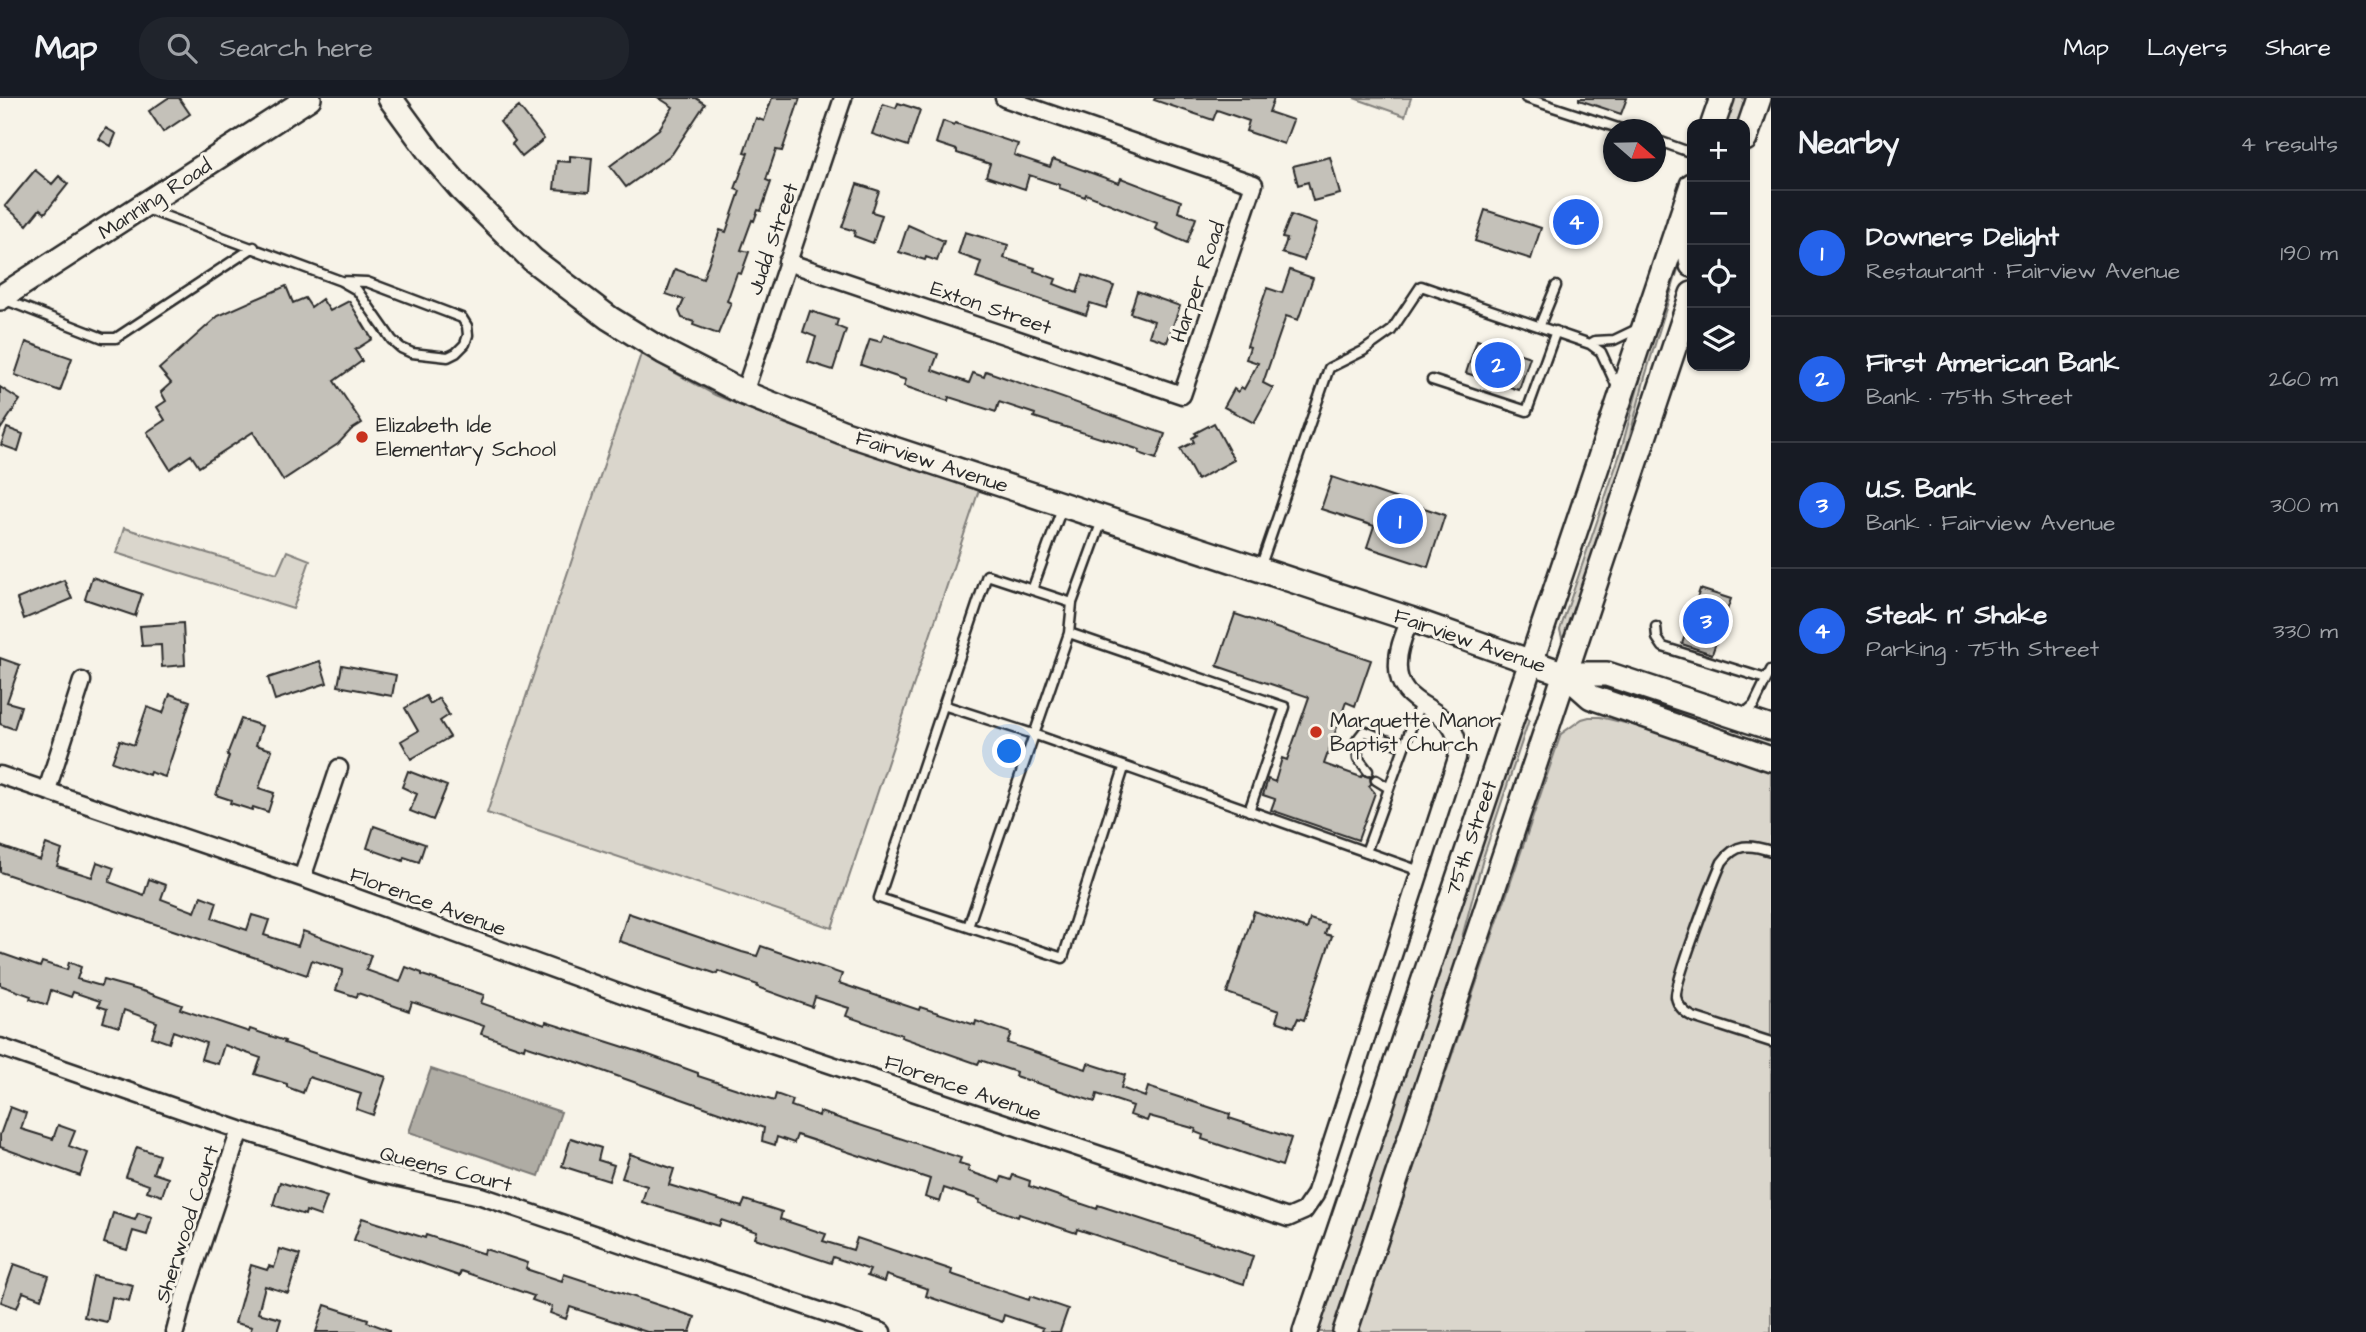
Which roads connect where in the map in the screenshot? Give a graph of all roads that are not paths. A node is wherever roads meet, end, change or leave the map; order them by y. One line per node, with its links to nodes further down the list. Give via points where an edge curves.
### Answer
1 (309, 98): 14 (main road, Manning Road)
2 (390, 98): 28 (main road, Fairview Avenue, via 462,190 533,260 608,318)
3 (843, 98): 18 (street, Judd Street)
4 (1004, 98): 29 (street, Harper Road, via 1254,184)
5 (1526, 98): 9 (lane)
6 (1722, 98): 8 (main road)
7 (1759, 98): 10 (main road)
8 (1715, 119)
9 (1603, 123)
10 (1750, 124)
11 (1666, 144): 12 (lane)
12 (1687, 151)
13 (1687, 200): 15 (main road, 75th Street)
14 (141, 207): 17 (lane); 21 (main road, Manning Road)
15 (1679, 223): 16 (main road, via 1687,232); 24 (main road, 75th Street)
16 (1689, 245)
17 (254, 247): 19 (lane); 21 (lane, via 116,338 103,338)
18 (788, 262): 28 (street, Judd Street); 29 (street, Exton Street)
19 (341, 281): 19 (lane, via 357,290 401,348 448,357 465,345 468,335 462,318 367,282)
20 (1556, 286): 23 (lane)
21 (0, 298)
22 (1687, 308): 41 (main road, 75th Street)
23 (1540, 326): 25 (lane); 33 (lane, via 1421,286 1391,331 1329,368)
24 (1643, 327): 26 (lane, via 1615,341); 30 (main road, 75th Street)
25 (1556, 331): 26 (lane); 27 (lane, via 1527,411)
26 (1590, 344): 30 (lane, via 1605,358)
27 (1432, 380)
28 (744, 393): 31 (main road, Fairview Avenue, via 842,432)
29 (1182, 395)
30 (1620, 395): 39 (main road, 75th Street)
31 (1063, 505): 32 (main road, Fairview Avenue); 34 (lane)
32 (1103, 518): 33 (main road, Fairview Avenue); 35 (lane)
33 (1259, 570): 36 (main road, Fairview Avenue)
34 (1032, 590): 35 (lane); 45 (lane, via 987,575)
35 (1072, 603): 38 (lane)
36 (1410, 619): 39 (main road, Fairview Avenue); 44 (street, Florence Avenue, via 1399,650 1398,674 1409,696)
37 (1656, 627): 43 (lane, via 1663,648)
38 (1069, 633): 48 (lane); 58 (lane, via 1285,708)
39 (1531, 662): 41 (main road, Fairview Avenue); 69 (main road, 75th Street)
40 (1771, 670): 43 (lane)
41 (1565, 674): 46 (main road, Fairview Avenue, via 1607,674); 50 (main road, Fairview Avenue, via 1591,697); 70 (main road, 75th Street)
42 (82, 681): 57 (street)
43 (1765, 681): 46 (lane, via 1754,705)
44 (1420, 703): 49 (lane); 61 (street, Florence Avenue, via 1444,718 1459,745)
45 (943, 705): 48 (lane); 63 (lane, via 879,898)
46 (1740, 718): 47 (main road, Fairview Avenue)
47 (1771, 728)
48 (1033, 734): 52 (lane); 63 (lane)
49 (1404, 747): 53 (lane, via 1364,731 1357,740 1358,758); 56 (lane)
50 (1771, 759)
51 (339, 768): 62 (street)
52 (1125, 768): 58 (lane); 63 (lane, via 1063,958)
53 (1368, 771)
54 (0, 775): 57 (street, Florence Avenue)
55 (1376, 780): 56 (lane)
56 (1389, 788): 60 (lane)
57 (47, 790): 62 (street, Florence Avenue)
58 (1249, 811): 60 (lane)
59 (1771, 851): 64 (lane, via 1739,847 1722,862 1676,997 1684,1012 1693,1017)
60 (1366, 852): 61 (lane)
61 (1420, 871): 62 (street, Florence Avenue, via 1315,1195 1304,1211 1288,1218 640,1001)
62 (302, 878)
63 (968, 927)
64 (1771, 1042)
65 (0, 1047): 66 (street, Queens Court)
66 (240, 1130): 67 (street, Sherwood Court); 68 (street, Queens Court, via 372,1172 481,1196)
67 (175, 1332)
68 (882, 1332)
69 (1306, 1332)
70 (1345, 1332)

